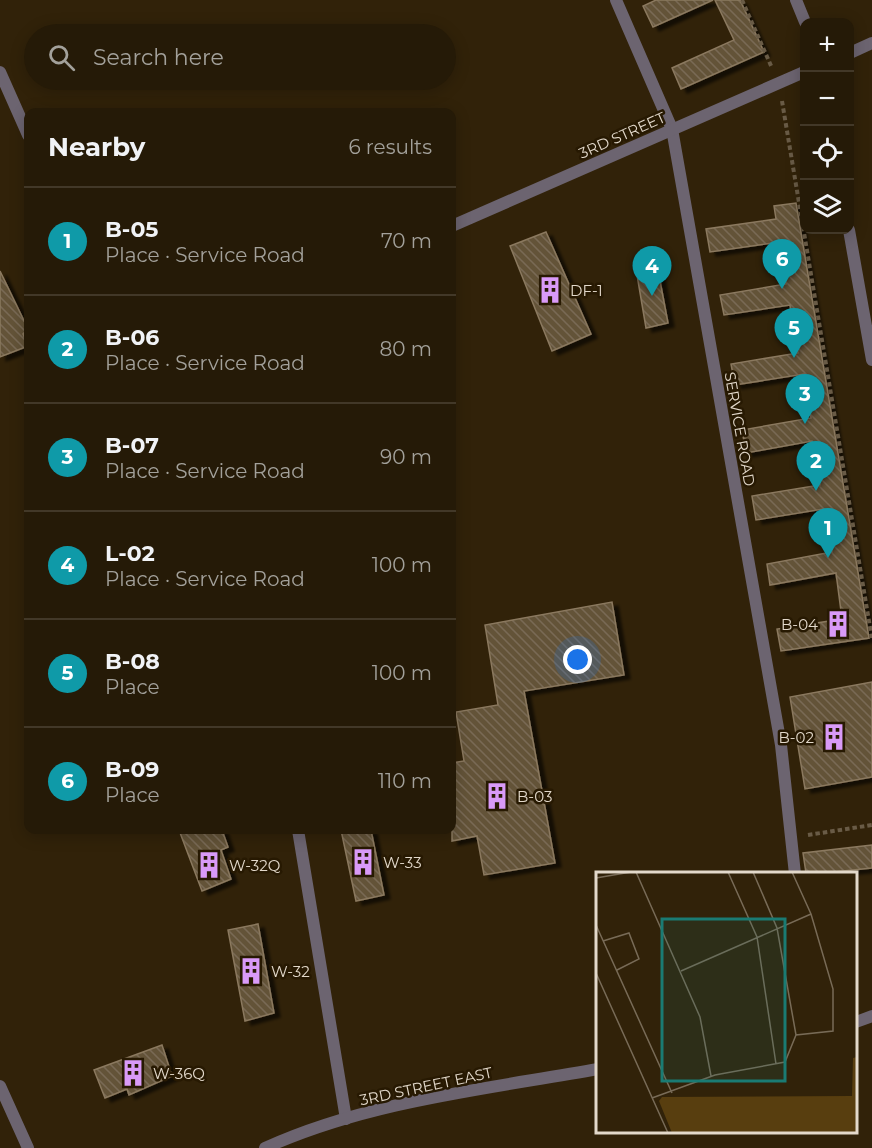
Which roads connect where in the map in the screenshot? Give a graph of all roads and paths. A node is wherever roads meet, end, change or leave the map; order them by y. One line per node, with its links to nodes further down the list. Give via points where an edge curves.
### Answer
1 (616, 0): 11 (street, SERVICE ROAD)
2 (742, 0): 9 (path)
3 (796, 0): 4 (street)
4 (803, 18)
5 (872, 43): 6 (street)
6 (854, 51)
7 (0, 72): 10 (street)
8 (800, 74): 9 (street, 3RD STREET)
9 (779, 83): 11 (street, 3RD STREET); 15 (path)
10 (24, 126)
11 (672, 129): 12 (street, 3RD STREET); 18 (street, SERVICE ROAD, via 781,745)
12 (456, 224)
13 (850, 234): 14 (street)
14 (872, 360)
15 (872, 639)
16 (872, 825): 18 (path)
17 (299, 834): 24 (street)
18 (793, 838): 19 (street, SERVICE ROAD)
19 (795, 872)
20 (872, 1016): 21 (street)
21 (857, 1021)
22 (596, 1069): 24 (street, 3RD STREET EAST, via 379,1108)
23 (0, 1086): 25 (street)
24 (346, 1119): 26 (street, 3RD STREET EAST)
25 (28, 1148)
26 (265, 1148)

